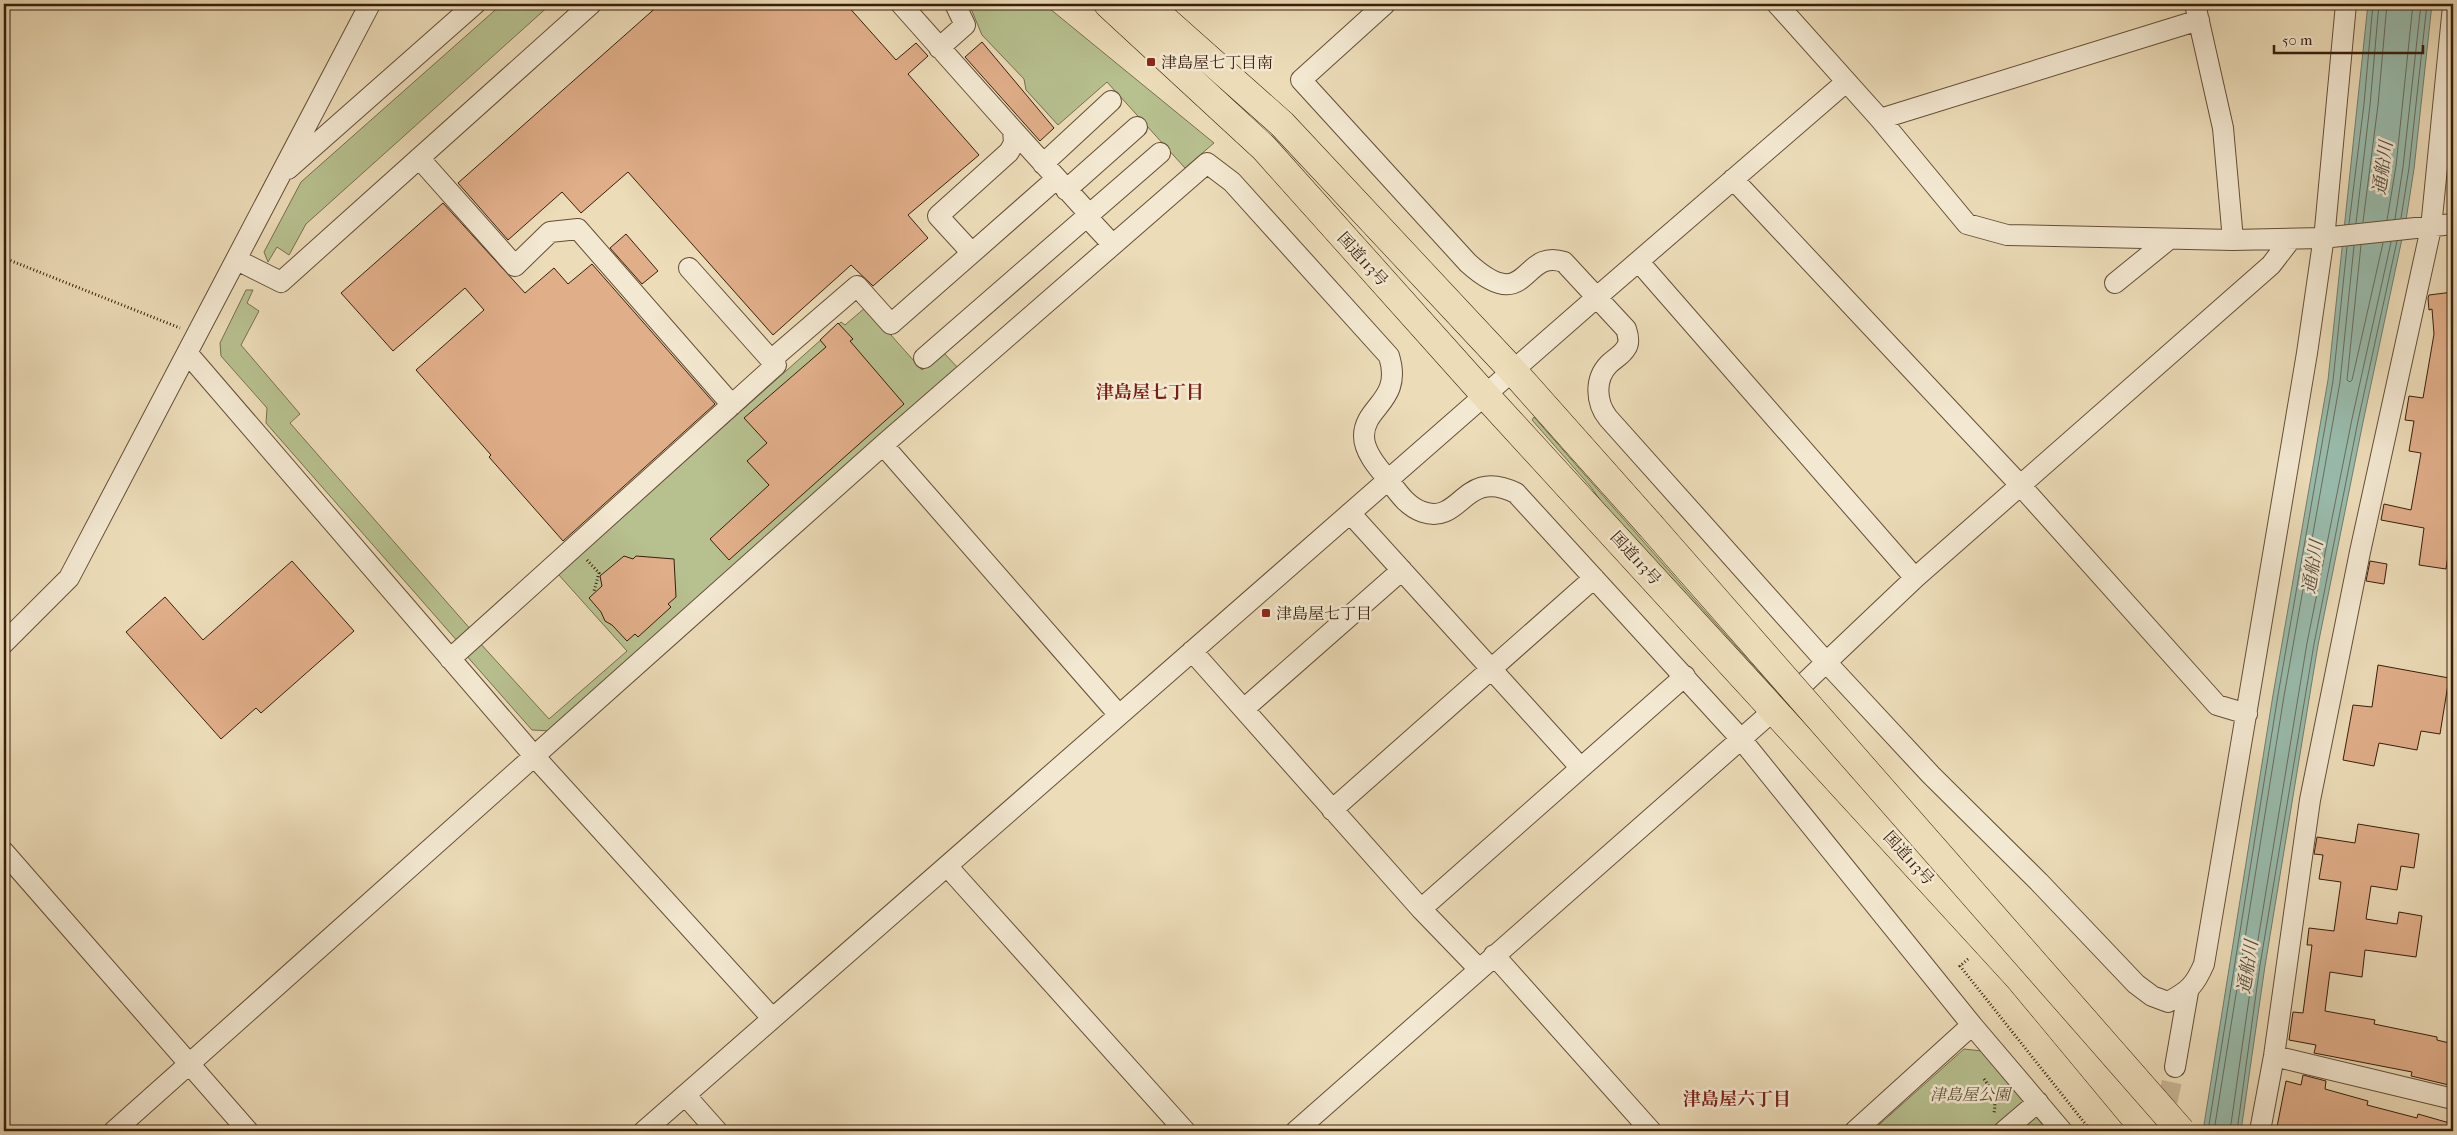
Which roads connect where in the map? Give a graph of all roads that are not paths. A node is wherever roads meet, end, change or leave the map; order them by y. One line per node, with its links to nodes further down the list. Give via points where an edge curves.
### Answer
1 (370, 4): 22 (street)
2 (474, 4): 22 (street)
3 (591, 4): 20 (street)
4 (901, 4): 13 (street)
5 (955, 4): 13 (street, via 965,25)
6 (1108, 4): 43 (highway, 国道113号, via 1264,148)
7 (1147, 4): 42 (highway, 国道113号, via 1282,124)
8 (1386, 4): 38 (street, via 1301,80 1484,278 1501,285 1513,284 1544,260 1554,258 1564,262)
9 (1777, 4): 14 (street)
10 (2346, 4): 28 (street)
11 (2453, 6): 27 (street)
12 (2197, 12): 16 (street); 31 (street, via 2223,128)
13 (939, 48): 18 (street)
14 (1846, 82): 16 (street); 23 (street)
15 (1111, 101): 21 (street)
16 (1880, 119): 30 (street, via 1967,224 2007,235)
17 (1137, 127): 24 (street)
18 (1013, 130): 21 (street); 33 (street, via 1014,143 1009,152 938,216)
19 (1160, 153): 25 (street)
20 (419, 158): 34 (street, via 282,282); 44 (street, via 515,266 550,232 578,229)
21 (1043, 164): 24 (street)
22 (279, 177): 34 (street)
23 (1733, 179): 35 (street); 47 (street)
24 (1061, 184): 25 (street); 33 (street)
25 (1089, 216): 32 (street); 40 (street)
26 (2453, 224): 27 (street)
27 (2431, 228): 28 (street); 75 (street, via 2310,800)
28 (2322, 238): 29 (street); 61 (street, via 2307,353)
29 (2291, 239): 31 (street); 47 (street, via 2272,265)
30 (2168, 240): 31 (street); 37 (street)
31 (2233, 240)
32 (1113, 244): 45 (street); 46 (street, via 1207,163 1232,182 1390,356 1394,370 1390,388 1368,421 1364,436 1370,457)
33 (972, 253): 41 (street, via 891,324 858,286)
34 (237, 260): 39 (street)
35 (1639, 262): 38 (street); 51 (street)
36 (689, 268): 41 (street)
37 (2115, 283)
38 (1596, 297): 42 (street); 55 (street, via 1626,330 1629,339 1627,348 1601,375 1599,407)
39 (188, 354): 52 (street, via 69,578); 54 (street)
40 (924, 358)
41 (771, 360): 44 (street, via 776,365)
42 (1513, 371): 43 (street); 58 (highway, 国道113号, bridge)
43 (1485, 395): 46 (street); 60 (highway, 国道113号)
44 (732, 405): 54 (street)
45 (883, 445): 62 (street); 64 (street)
46 (1388, 480): 48 (street); 50 (street, via 1407,503 1426,513 1439,514 1451,509 1474,489 1491,486 1516,493)
47 (2021, 486): 51 (street); 61 (street, via 2217,705)
48 (1350, 513): 49 (street); 53 (street)
49 (1402, 570): 56 (street); 59 (street)
50 (1594, 578): 56 (street); 57 (street)
51 (1915, 578): 55 (street)
52 (4, 643)
53 (1192, 652): 59 (street); 62 (street)
54 (450, 659): 64 (street)
55 (1827, 663): 58 (street); 72 (street, via 1931,775 2136,984 2152,996 2168,1002)
56 (1491, 670): 65 (street); 66 (street)
57 (1685, 676): 63 (street); 65 (street)
58 (1796, 691): 92 (highway, 国道113号, bridge)
59 (1245, 708): 66 (street)
60 (1774, 710): 63 (street); 91 (highway, 国道113号, via 2018,978)
61 (2246, 714): 72 (street, via 2204,964)
62 (1119, 715): 68 (street)
63 (1742, 739): 70 (street); 74 (street)
64 (535, 757): 73 (street); 76 (street)
65 (1580, 767): 69 (street)
66 (1332, 810): 69 (street)
67 (4, 852): 76 (street)
68 (947, 866): 73 (street); 86 (street)
69 (1421, 909): 71 (street)
70 (1494, 955): 71 (street); 88 (street)
71 (1479, 969): 87 (street)
72 (2188, 992): 77 (street)
73 (772, 1018): 78 (street)
74 (1972, 1025): 80 (street); 89 (street)
75 (2274, 1056): 79 (street); 93 (street)
76 (189, 1064): 82 (street); 83 (street)
77 (2175, 1067)
78 (685, 1095): 84 (street); 85 (street)
79 (2453, 1099)
80 (2038, 1102): 81 (street); 90 (street)
81 (1997, 1125)
82 (114, 1131)
83 (248, 1131)
84 (644, 1131)
85 (717, 1131)
86 (1186, 1131)
87 (1296, 1131)
88 (1651, 1131)
89 (1855, 1131)
90 (2062, 1131)
91 (2146, 1131)
92 (2181, 1131)
93 (2260, 1131)

